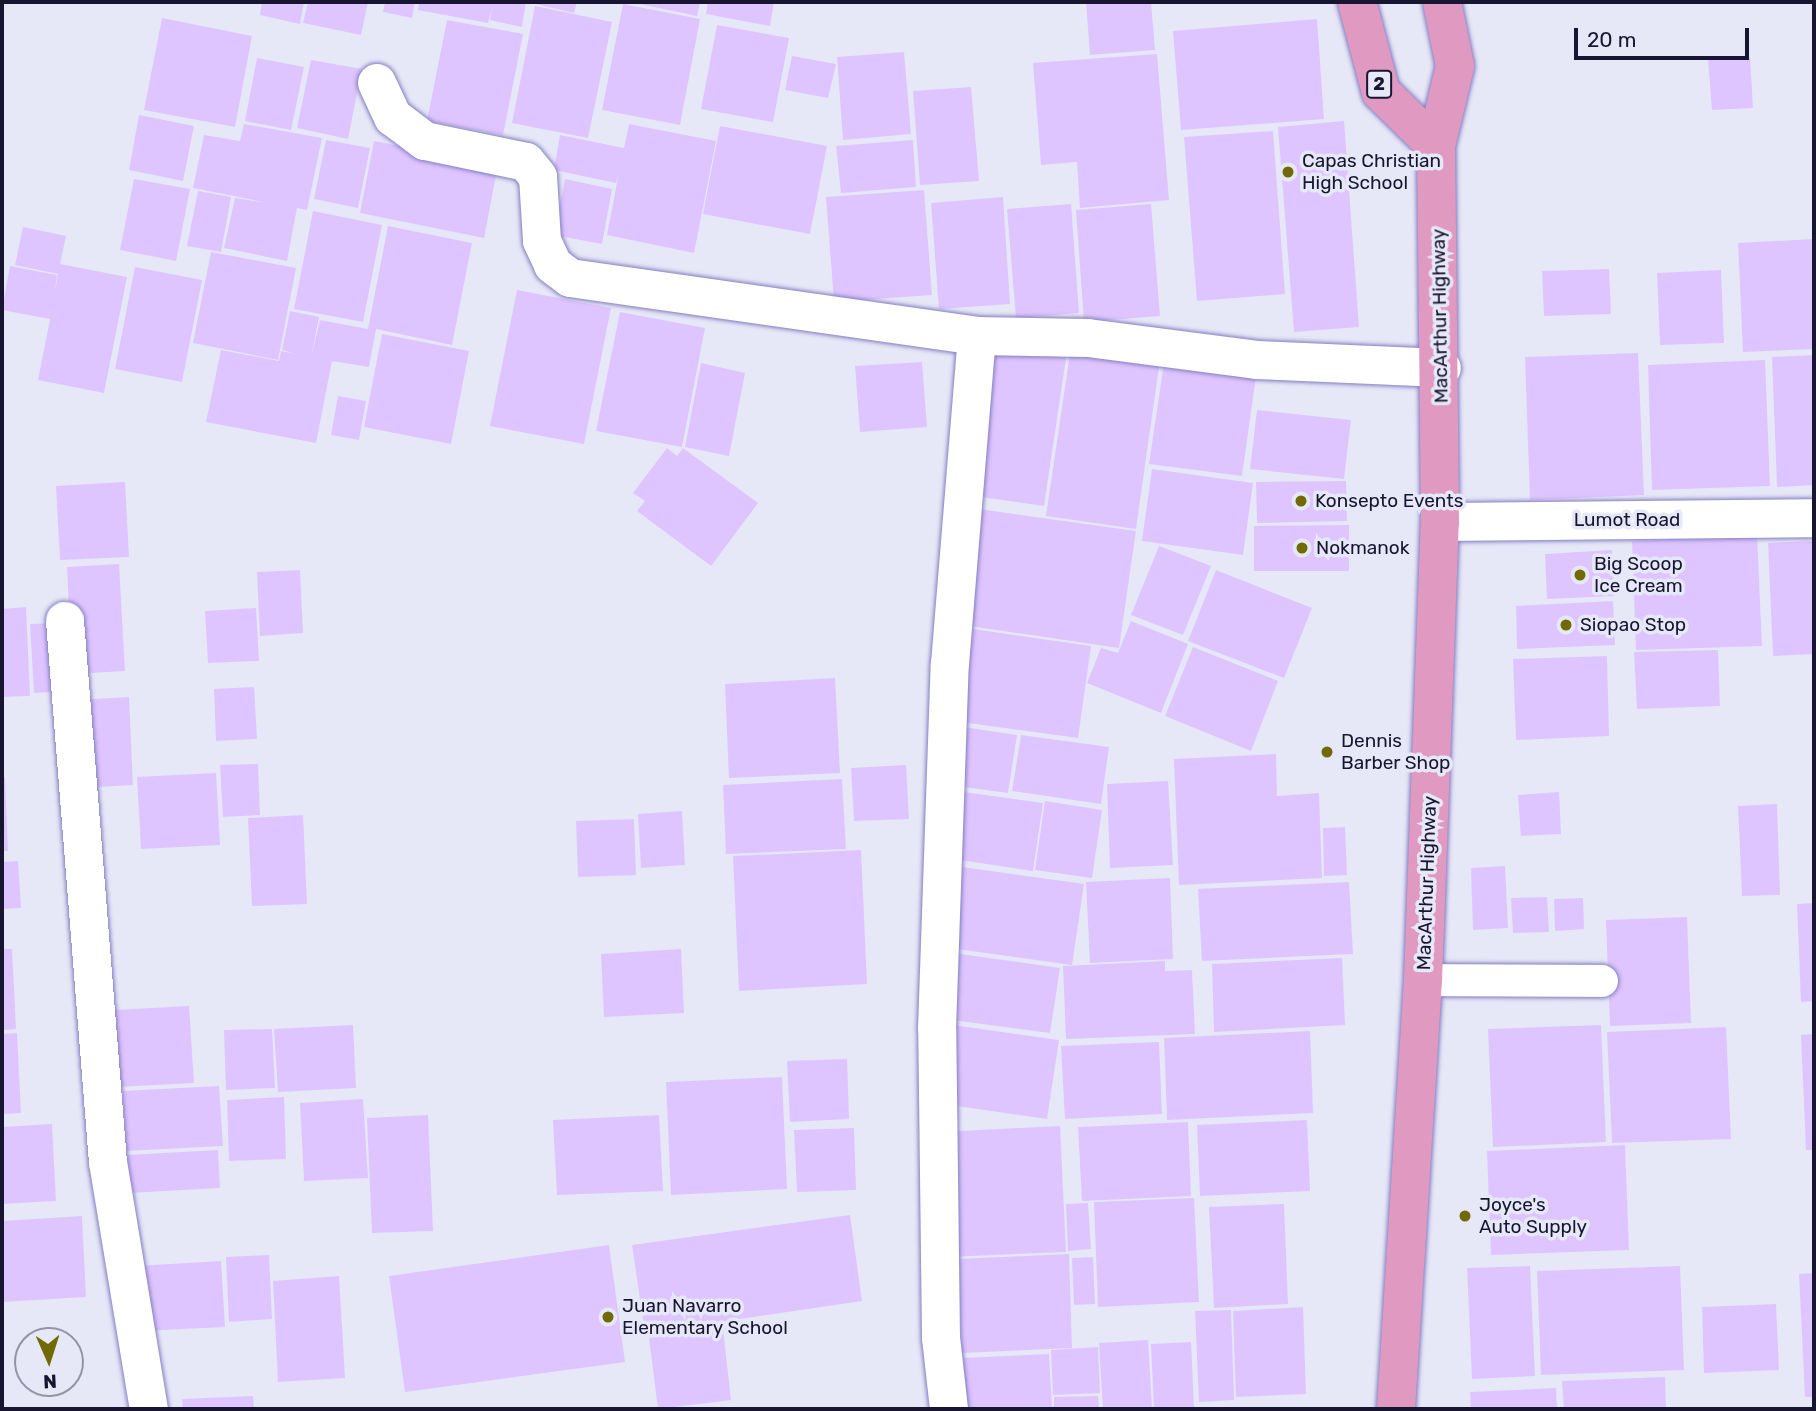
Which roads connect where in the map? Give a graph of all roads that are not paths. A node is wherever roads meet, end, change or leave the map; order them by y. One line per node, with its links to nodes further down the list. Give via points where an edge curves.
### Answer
1 (1357, 2): 4 (highway, 2, via 1381,92)
2 (1442, 2): 4 (highway, MacArthur Highway, via 1455,66)
3 (377, 83): 5 (street, via 393,117 425,141 526,162 538,177 542,242 553,265 570,278)
4 (1436, 146): 6 (highway, MacArthur Highway)
5 (977, 337): 6 (street, via 1088,338 1257,360); 13 (street, via 950,664 937,1029 941,1338)
6 (1442, 368): 8 (highway, MacArthur Highway)
7 (1814, 519): 8 (street, Lumot Road)
8 (1440, 522): 10 (highway, MacArthur Highway)
9 (65, 621): 12 (street, via 108,1162)
10 (1423, 980): 11 (lane); 14 (highway, MacArthur Highway)
11 (1602, 981)
12 (149, 1409)
13 (949, 1409)
14 (1396, 1409)

